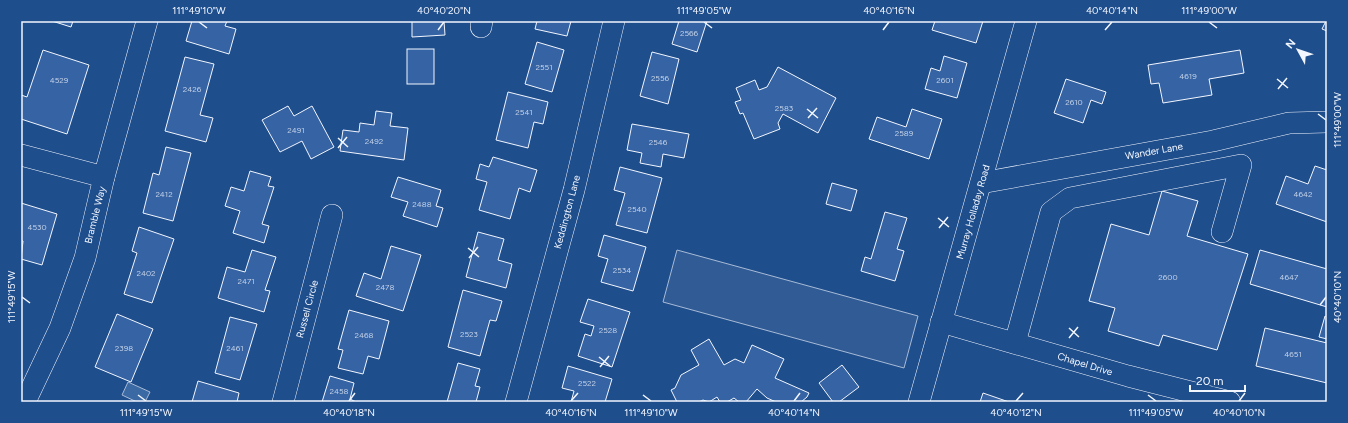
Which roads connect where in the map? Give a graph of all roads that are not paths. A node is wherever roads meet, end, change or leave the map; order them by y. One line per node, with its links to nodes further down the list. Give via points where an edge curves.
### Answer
1 (147, 21): 6 (street, Bramble Way)
2 (614, 21): 14 (street, Keddington Lane, via 574,190)
3 (1026, 21): 7 (street, Murray Holladay Road)
4 (1327, 122): 7 (street, Wander Lane, via 1289,123 1213,141)
5 (21, 154): 6 (street)
6 (104, 177): 12 (street, Bramble Way, via 82,265 60,328)
7 (981, 183): 10 (street, Murray Holladay Road)
8 (332, 216): 13 (street, Russell Circle)
9 (1222, 232): 11 (street, via 1241,165 1070,198 1051,212)
10 (941, 322): 11 (street, Chapel Drive); 15 (street, Murray Holladay Road)
11 (1016, 343): 16 (street, Chapel Drive, via 1128,376)
12 (24, 399)
13 (283, 402)
14 (516, 402)
15 (919, 402)
16 (1230, 402)

